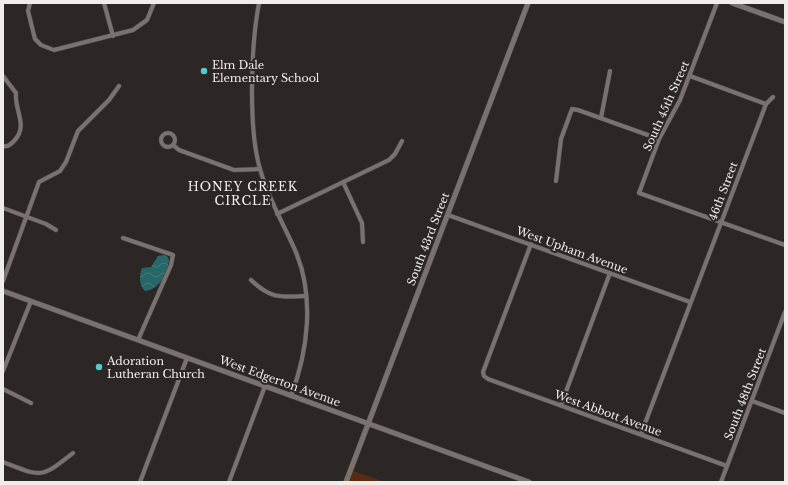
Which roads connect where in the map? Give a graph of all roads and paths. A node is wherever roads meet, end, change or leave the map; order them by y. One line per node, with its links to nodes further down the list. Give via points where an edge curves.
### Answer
1 (30, 3): 9 (street, via 28,12 35,39 47,48 64,49)
2 (104, 3): 9 (street)
3 (154, 3): 9 (street, via 147,20 141,26)
4 (259, 3): 21 (street, via 253,102 255,146)
5 (528, 3): 26 (street, South 43rd Street)
6 (717, 3): 12 (street, South 45th Street)
7 (732, 3): 8 (street)
8 (785, 22)
9 (113, 36)
10 (610, 71): 16 (street)
11 (3, 76): 20 (street, via 16,93 15,100 21,126 16,139 10,145)
12 (690, 76): 15 (street); 17 (street, South 45th Street)
13 (120, 86): 27 (street, via 78,131 60,171 40,182)
14 (773, 97): 15 (street)
15 (766, 104): 28 (street, 46th Street)
16 (601, 118): 17 (street); 22 (street, via 572,110 561,139)
17 (659, 139): 28 (street, South 45th Street, via 639,193)
18 (402, 142): 23 (street, via 389,160)
19 (173, 145): 21 (street, via 179,150 234,170)
20 (3, 146)
21 (260, 169): 25 (street)
22 (556, 181)
23 (343, 182): 25 (street); 31 (street, via 362,223)
24 (3, 208): 27 (street)
25 (277, 214): 38 (street, via 296,252)
26 (448, 215): 32 (street, West Upham Avenue); 52 (street, South 43rd Street)
27 (26, 217): 29 (street); 35 (street)
28 (720, 223): 33 (street); 40 (street, 46th Street)
29 (56, 230)
30 (123, 238): 42 (street, via 173,255)
31 (363, 242)
32 (531, 244): 34 (street, West Upham Avenue); 50 (street, West Abbott Avenue, via 483,372 488,379)
33 (785, 245)
34 (610, 273): 40 (street, West Upham Avenue); 50 (street)
35 (3, 280)
36 (251, 280): 38 (street, via 263,291 274,295)
37 (3, 291): 39 (street, West Edgerton Avenue)
38 (305, 296): 47 (street, via 307,326 304,354)
39 (31, 301): 42 (street, West Edgerton Avenue); 44 (street)
40 (690, 302): 53 (street, 46th Street)
41 (785, 312): 48 (street, South 48th Street)
42 (138, 340): 43 (street, West Edgerton Avenue)
43 (187, 358): 45 (street, West Edgerton Avenue); 57 (street)
44 (3, 371)
45 (265, 386): 47 (street, West Edgerton Avenue); 58 (street)
46 (3, 389): 49 (street)
47 (291, 396): 52 (street, West Edgerton Avenue)
48 (752, 401): 51 (street); 56 (street, South 48th Street)
49 (31, 403)
50 (561, 405): 53 (street, West Abbott Avenue)
51 (785, 413)
52 (368, 424): 59 (street, South 43rd Street); 60 (street, West Edgerton Avenue)
53 (641, 434): 56 (street, West Abbott Avenue)
54 (73, 453): 55 (street, via 48,472 39,474)
55 (3, 462)
56 (727, 466): 61 (street, South 48th Street)
57 (140, 482)
58 (229, 482)
59 (346, 482)
60 (528, 482)
61 (721, 482)

